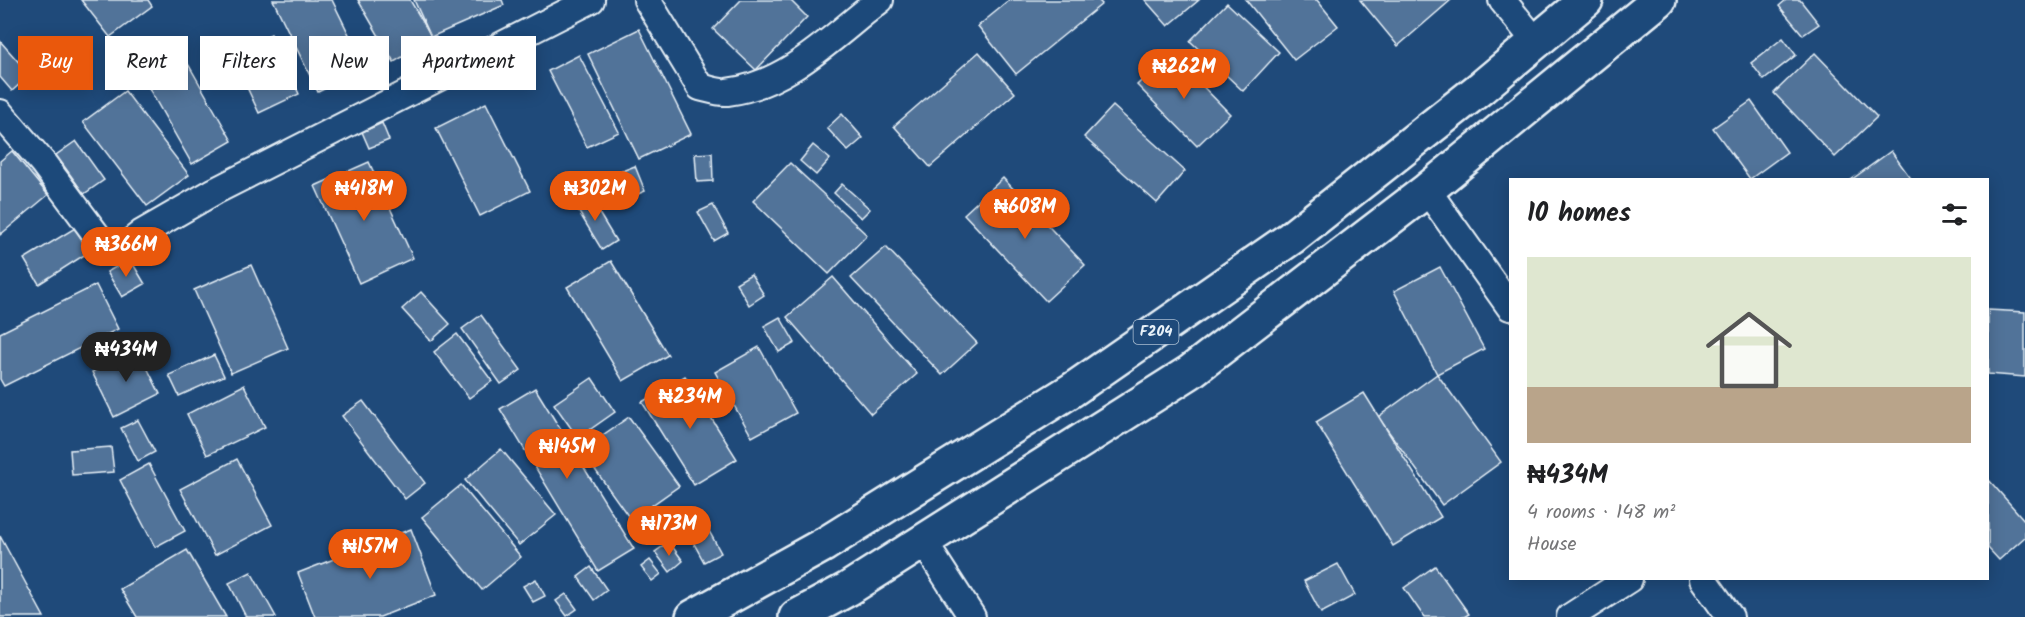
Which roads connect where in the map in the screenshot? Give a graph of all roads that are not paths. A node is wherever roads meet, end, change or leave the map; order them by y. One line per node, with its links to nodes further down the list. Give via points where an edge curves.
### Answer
1 (591, 0): 8 (street, via 215,191 127,245 104,245 44,163)
2 (647, 0): 3 (street, via 700,87 725,92 762,84 800,63)
3 (880, 0)
4 (1502, 0): 7 (street)
5 (1586, 0): 7 (main road, F204)
6 (1659, 0): 9 (main road)
7 (1536, 42): 14 (main road, F204, via 1291,238 1072,390 825,544)
8 (0, 113)
9 (1427, 190): 10 (street); 11 (main road, via 1190,372)
10 (1509, 307)
11 (923, 542): 15 (main road); 16 (street)
12 (1627, 580): 17 (street)
13 (1704, 580): 18 (street)
14 (693, 617)
15 (796, 617)
16 (972, 617)
17 (1569, 617)
18 (1730, 617)

